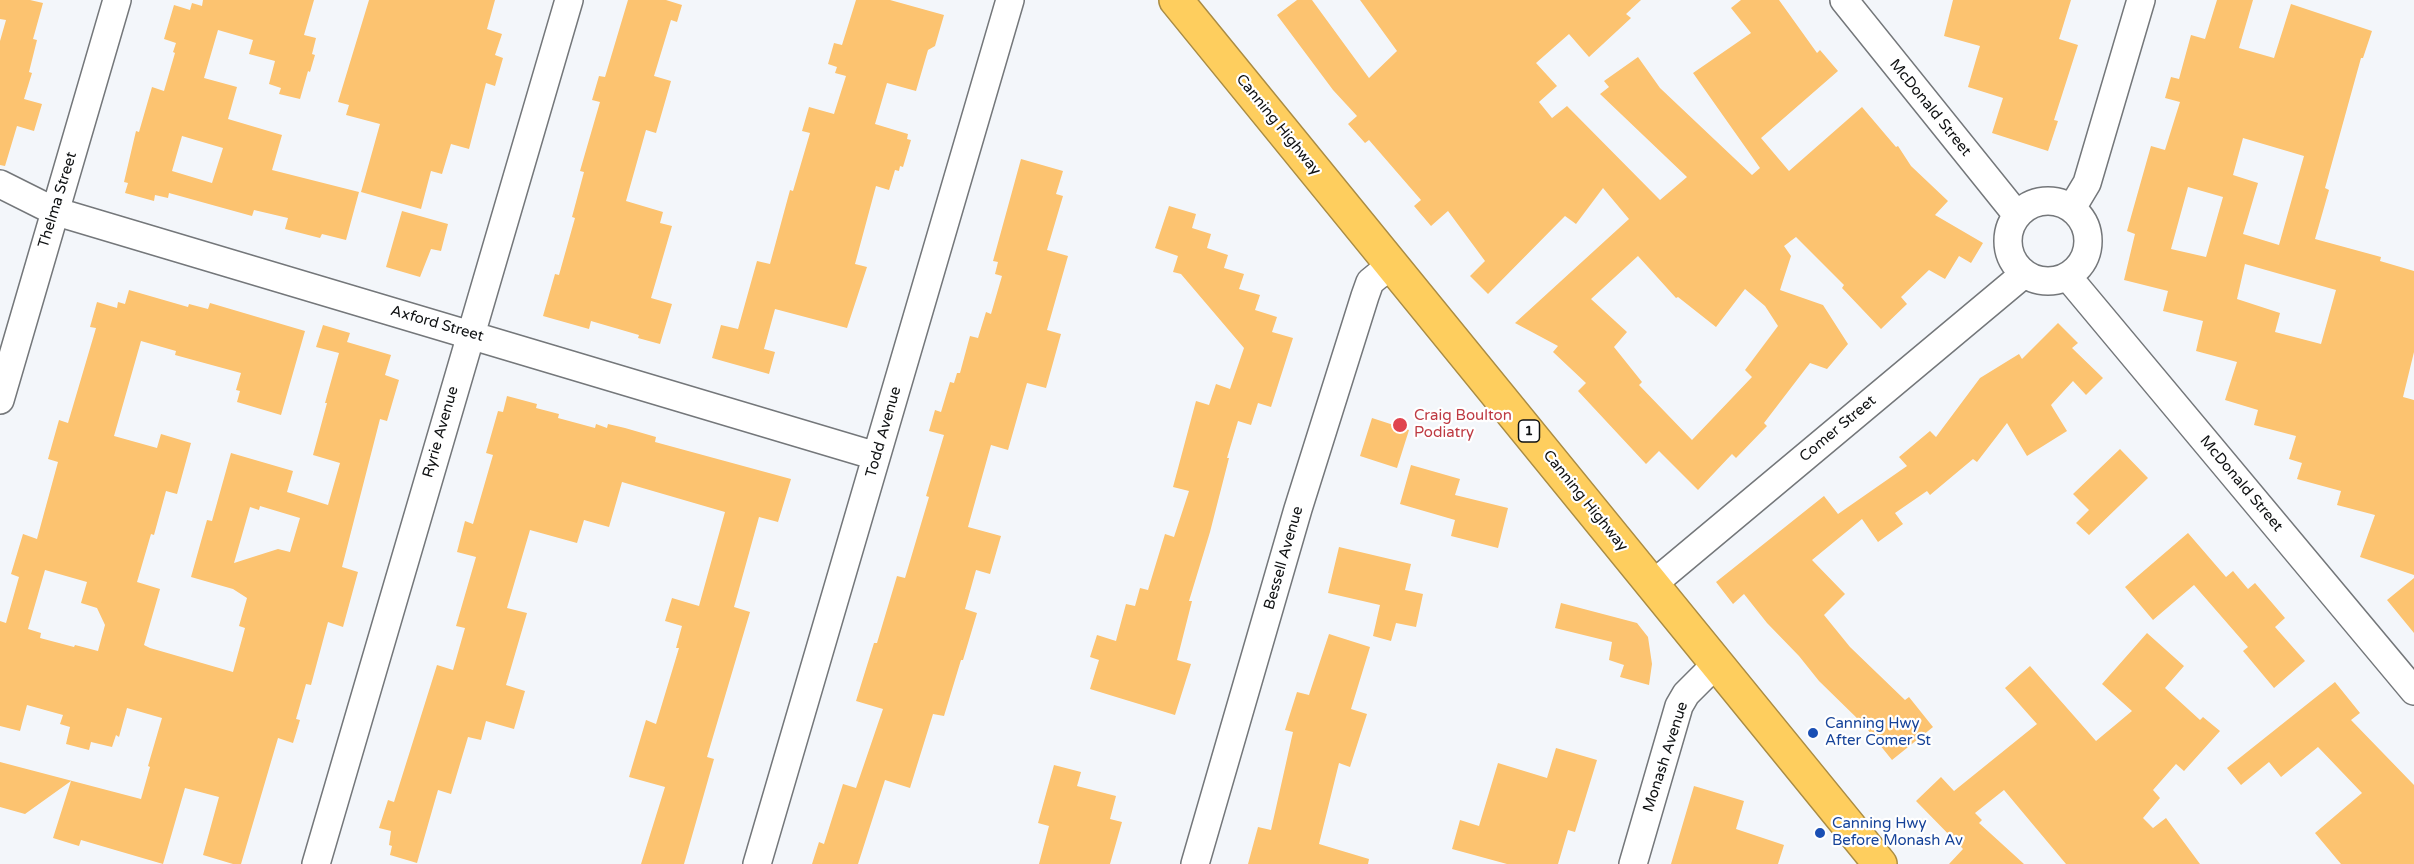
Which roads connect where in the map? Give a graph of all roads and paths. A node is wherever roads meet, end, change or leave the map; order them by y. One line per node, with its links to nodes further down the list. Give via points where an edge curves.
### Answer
1 (117, 0): 9 (street, Thelma Street)
2 (569, 0): 14 (street, Ryrie Avenue)
3 (1010, 0): 16 (street, Todd Avenue)
4 (1176, 0): 11 (highway, Canning Highway / 1)
5 (1844, 0): 10 (street, McDonald Street)
6 (2140, 0): 8 (street, via 2087,183)
7 (0, 184): 9 (street, Axford Street)
8 (2072, 208): 10 (street, via 2055,201 2041,201); 13 (street, via 2082,219 2088,246 2084,259)
9 (54, 211): 14 (street, Axford Street); 15 (street, Thelma Street)
10 (2017, 215): 12 (street, via 2008,236 2009,250 2014,264)
11 (1392, 264): 17 (highway, Canning Highway / 1); 22 (street, Bessell Avenue, via 1370,282 1365,296 1298,509)
12 (2024, 274): 13 (street, via 2040,281); 17 (street, Comer Street)
13 (2068, 277): 19 (street, McDonald Street)
14 (470, 333): 16 (street, Axford Street); 20 (street, Ryrie Avenue)
15 (0, 400)
16 (876, 456): 21 (street, Todd Avenue)
17 (1653, 584): 18 (highway, Canning Highway / 1)
18 (1718, 663): 23 (street, Monash Avenue, via 1679,706); 24 (highway, Canning Highway / 1)
19 (2414, 691)
20 (316, 864)
21 (757, 864)
22 (1195, 864)
23 (1633, 864)
24 (1880, 864)

